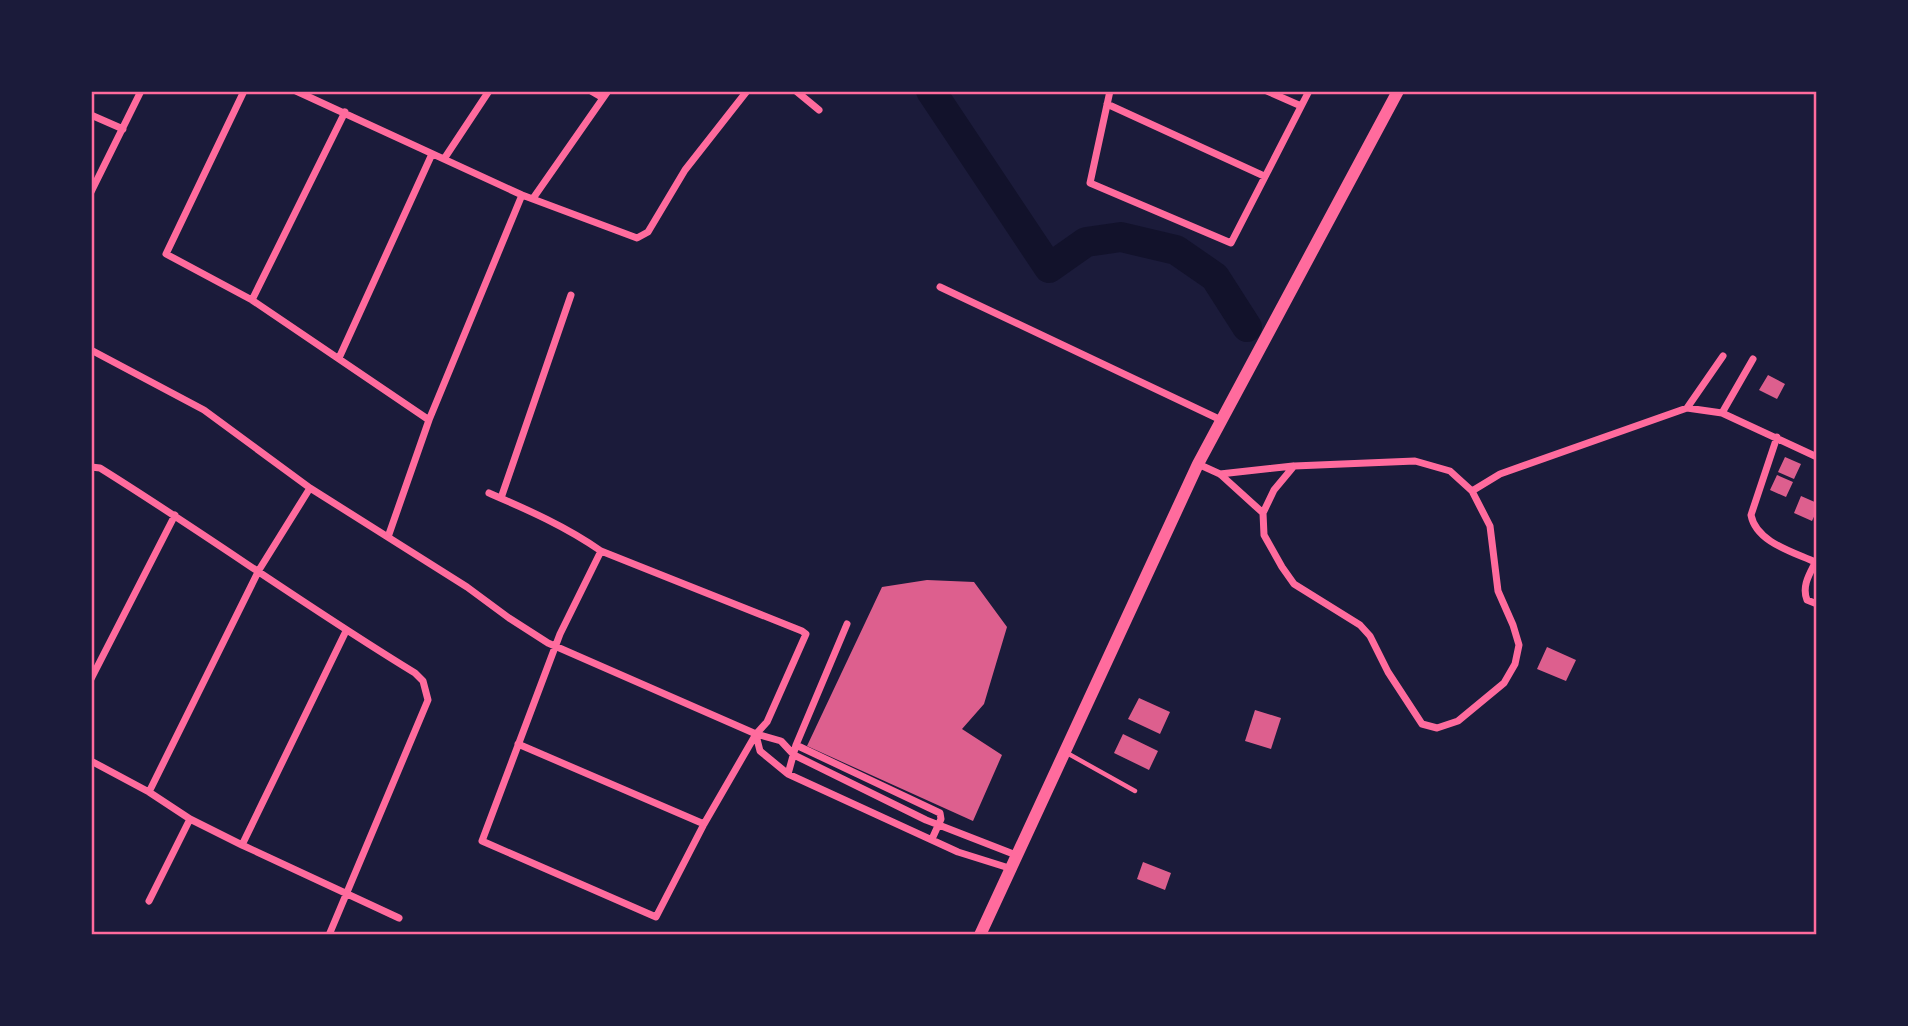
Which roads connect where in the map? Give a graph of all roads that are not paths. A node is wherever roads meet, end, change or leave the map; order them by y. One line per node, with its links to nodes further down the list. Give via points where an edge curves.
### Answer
1 (141, 91): 18 (street)
2 (244, 91): 27 (street, via 166,254)
3 (296, 91): 16 (street)
4 (489, 91): 20 (street)
5 (592, 91): 12 (street)
6 (747, 91): 24 (street, via 685,170 641,237)
7 (796, 91): 15 (street)
8 (1110, 91): 13 (street)
9 (1267, 91): 14 (street)
10 (1309, 91): 14 (street)
11 (1398, 91): 35 (main road)
12 (605, 94): 24 (street)
13 (1107, 104): 21 (street); 21 (street, via 1090,183 1230,243)
14 (1301, 106): 21 (street)
15 (819, 110)
16 (345, 113): 19 (street); 27 (street)
17 (91, 115): 18 (street)
18 (122, 129): 22 (street)
19 (432, 154): 20 (street); 30 (street)
20 (444, 159): 23 (street)
21 (1264, 176)
22 (91, 192)
23 (522, 195): 24 (street); 34 (street)
24 (534, 197)
25 (940, 287): 35 (street)
26 (571, 295): 45 (street)
27 (252, 300): 30 (street)
28 (91, 350): 42 (street, via 204,410)
29 (1723, 356): 32 (street)
30 (339, 358): 34 (street)
31 (1753, 359): 33 (street)
32 (1687, 408): 33 (street); 43 (street, via 1500,474)
33 (1722, 414): 36 (street)
34 (429, 419): 48 (street)
35 (1221, 420): 38 (main road)
36 (1777, 437): 37 (street); 50 (street, via 1752,522 1769,540)
37 (1817, 457)
38 (1198, 464): 41 (street); 60 (main road)
39 (1294, 466): 41 (street); 43 (street, via 1415,461 1450,471); 46 (street)
40 (91, 467): 47 (street, via 100,468)
41 (1220, 474): 46 (street)
42 (310, 488): 48 (street); 51 (street)
43 (1472, 491): 46 (street, via 1490,526 1498,590 1519,645 1516,664 1504,683 1458,721 1437,728 1422,724 1360,625 1294,584 1264,535)
44 (489, 493): 45 (street)
45 (501, 498): 49 (street, via 548,518)
46 (1263, 513)
47 (175, 515): 51 (street); 56 (street)
48 (388, 537): 55 (street)
49 (601, 551): 55 (street); 57 (street, via 806,634 767,722)
50 (1816, 561): 52 (street, via 1804,594)
51 (259, 570): 54 (street); 65 (street)
52 (1817, 604)
53 (847, 624): 59 (street)
54 (346, 631): 70 (street); 73 (street, via 421,678 428,700)
55 (555, 645): 57 (street); 58 (street)
56 (91, 679)
57 (756, 734): 61 (street, via 781,741); 63 (street, via 760,751); 67 (street)
58 (518, 744): 67 (street); 67 (street, via 482,841 656,917)
59 (796, 746): 61 (street); 68 (street, via 933,809 940,813)
60 (1063, 751): 64 (lane); 71 (main road)
61 (794, 755): 63 (street); 68 (street)
62 (91, 761): 65 (street)
63 (788, 774): 69 (street)
64 (1135, 791)
65 (149, 792): 66 (street)
66 (190, 819): 70 (street); 74 (street)
67 (704, 824)
68 (939, 826): 69 (street); 71 (street)
69 (932, 839): 72 (street)
70 (242, 845): 73 (street)
71 (1016, 855): 72 (main road)
72 (1009, 868): 77 (main road)
73 (345, 893): 75 (street); 76 (street)
74 (149, 901)
75 (399, 918)
76 (329, 935)
77 (980, 935)

